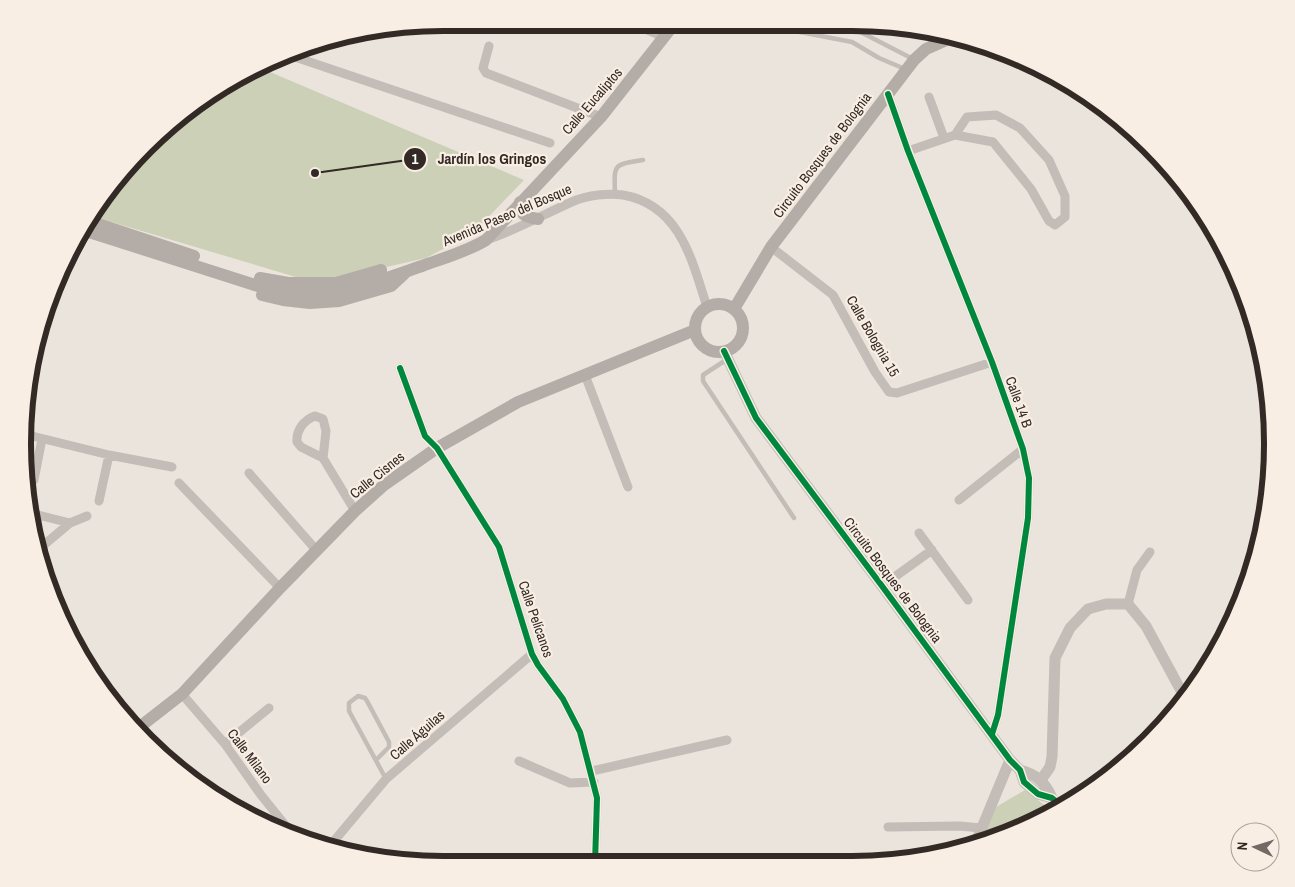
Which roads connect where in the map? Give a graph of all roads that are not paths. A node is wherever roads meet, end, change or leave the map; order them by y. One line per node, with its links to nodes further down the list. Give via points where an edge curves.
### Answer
1 (651, 31): 6 (street)
2 (668, 31): 6 (main road, Calle Eucaliptos)
3 (792, 31): 5 (lane)
4 (857, 31): 10 (lane)
5 (800, 32): 10 (lane, via 852,42 879,58)
6 (664, 37): 13 (main road, Calle Eucaliptos)
7 (942, 41): 10 (main road, Circuito Bosques de Bolognia, via 926,48)
8 (489, 46): 13 (street, via 483,68 486,73)
9 (298, 58): 16 (street)
10 (910, 65): 11 (main road, Circuito Bosques de Bolognia)
11 (888, 94): 17 (street, Calle 14 B); 26 (main road, Circuito Bosques de Bolognia)
12 (929, 97): 15 (street)
13 (601, 117): 20 (main road, Calle Eucaliptos)
14 (955, 135): 14 (street, via 993,142 1031,189 1049,221 1055,225 1065,217 1065,196 1049,160 1020,128 996,114 967,117); 15 (street)
15 (944, 138): 17 (street)
16 (550, 143)
17 (908, 151): 32 (street, Calle 14 B)
18 (643, 160): 19 (lane, via 616,167)
19 (615, 194): 21 (street, Avenida Paseo del Bosque, via 576,200); 28 (street, Avenida Paseo del Bosque, via 642,200 677,229 690,254)
20 (520, 202): 21 (main road, via 518,205 524,216); 25 (main road, Calle Eucaliptos)
21 (538, 219): 25 (street, Avenida Paseo del Bosque)
22 (95, 223): 27 (main road, Avenida Paseo del Bosque, via 257,278 288,283 336,283 385,269)
23 (89, 232): 27 (main road, via 285,292 339,292)
24 (85, 239): 27 (main road, Avenida Paseo del Bosque, via 248,291 310,303 339,301 391,286)
25 (486, 240): 27 (main road, Avenida Paseo del Bosque)
26 (771, 247): 29 (main road, Circuito Bosques de Bolognia); 32 (street, Calle Bolognia 15, via 833,295 875,372 890,392 897,393)
27 (405, 272)
28 (707, 307): 29 (main road, via 720,304); 30 (main road, via 698,317)
29 (734, 309): 31 (main road, via 742,322 742,330 736,345)
30 (695, 330): 31 (main road, via 704,347); 34 (main road, Calle Cisnes)
31 (726, 355): 51 (lane, via 703,375 703,381); 58 (street, Circuito Bosques de Bolognia, via 756,418)
32 (992, 362): 38 (street, Calle 14 B)
33 (400, 368): 37 (street, Calle Pelícanos, via 424,436)
34 (585, 375): 37 (main road, Calle Cisnes, via 518,402); 45 (street)
35 (31, 436): 36 (street)
36 (42, 439): 39 (street); 43 (street)
37 (437, 448): 48 (main road, Calle Cisnes, via 384,485); 62 (street, Calle Pelícanos, via 499,546)
38 (1023, 449): 46 (street); 67 (street, Calle 14 B, via 1029,478 1028,518 998,715)
39 (109, 455): 41 (street); 47 (street)
40 (323, 458): 40 (street, via 326,430 322,419 315,416 302,424 296,439 301,447); 48 (street)
41 (172, 467)
42 (250, 473): 55 (street)
43 (34, 480)
44 (179, 483): 59 (street)
45 (628, 487)
46 (959, 500)
47 (99, 501)
48 (355, 511): 55 (main road, Calle Cisnes)
49 (38, 515): 52 (street)
50 (87, 516): 52 (street)
51 (794, 518)
52 (70, 522): 54 (street)
53 (919, 533): 56 (street)
54 (44, 544)
55 (317, 550): 59 (main road, Calle Cisnes)
56 (932, 550): 58 (street); 60 (street)
57 (1150, 552): 61 (street, via 1137,570)
58 (882, 586): 67 (street, Circuito Bosques de Bolognia)
59 (280, 588): 64 (main road, Calle Cisnes)
60 (968, 600)
61 (1128, 604): 63 (street, via 1146,626); 76 (street, via 1106,604 1088,609 1070,628 1055,658 1052,757 1050,767)
62 (532, 654): 74 (street, Calle Pelícanos, via 563,699 580,732); 75 (street, Calle Águilas)
63 (1181, 691)
64 (182, 694): 66 (main road, Calle Cisnes); 69 (street, Calle Milano)
65 (269, 708): 69 (street)
66 (143, 725)
67 (992, 734): 71 (street, Circuito Bosques de Bolognia)
68 (727, 740): 74 (street)
69 (225, 744): 79 (street, Calle Milano)
70 (376, 760): 70 (lane, via 348,708 349,702 358,696 367,700 389,742 388,748); 75 (lane)
71 (1010, 760): 73 (street, Circuito Bosques de Bolognia); 81 (street)
72 (519, 761): 77 (street, via 570,783)
73 (1020, 770): 76 (street, Circuito Bosques de Bolognia); 78 (street, Circuito Bosques de Bolognia, via 1024,782 1038,794)
74 (592, 772): 77 (street, Calle Pelícanos)
75 (386, 779): 83 (street, Calle Águilas)
76 (1041, 780): 78 (street, Circuito Bosques de Bolognia)
77 (594, 782): 84 (street, Calle Pelícanos, via 598,798)
78 (1056, 801)
79 (283, 823)
80 (888, 827): 81 (street)
81 (981, 828): 82 (street)
82 (978, 836)
83 (333, 841)
84 (595, 856)

